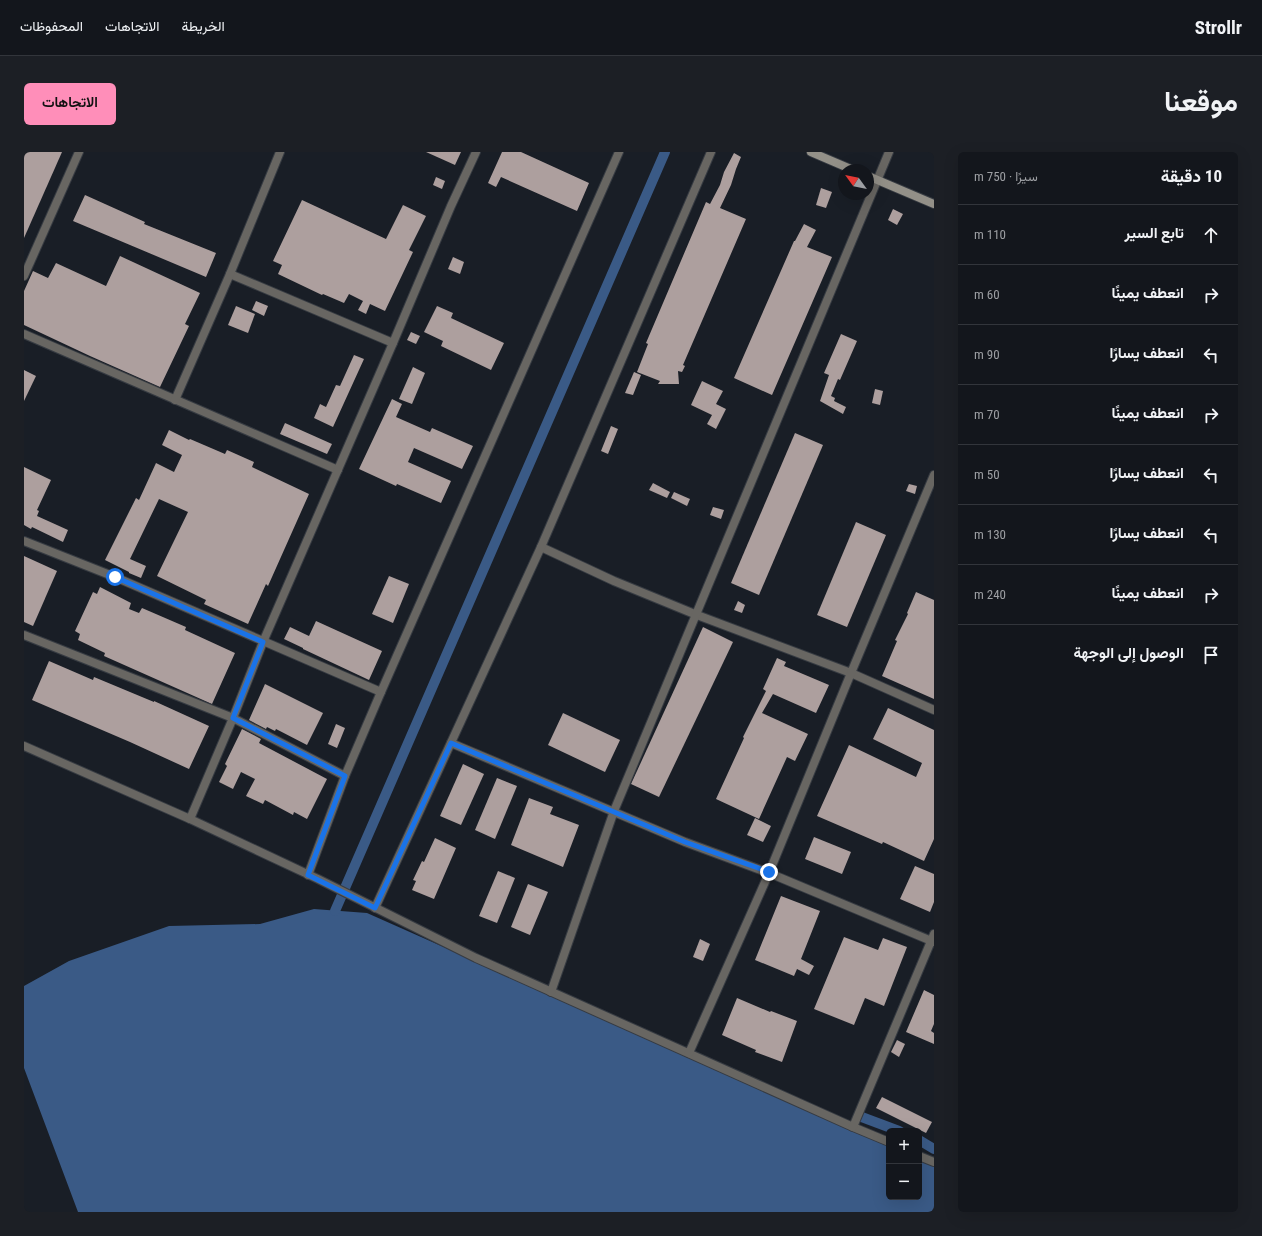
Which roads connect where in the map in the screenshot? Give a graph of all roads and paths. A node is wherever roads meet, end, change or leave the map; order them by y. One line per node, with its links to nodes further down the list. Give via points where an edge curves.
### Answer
1 (80, 152): 12 (street)
2 (280, 152): 11 (street)
3 (476, 152): 14 (street, via 450,206)
4 (619, 152): 24 (street)
5 (711, 152): 19 (street)
6 (811, 152): 8 (street)
7 (889, 152): 9 (street)
8 (839, 164)
9 (876, 180): 10 (street); 20 (street)
10 (934, 204)
11 (230, 274): 14 (street); 15 (street)
12 (24, 276)
13 (24, 334): 15 (street)
14 (393, 343): 16 (street)
15 (175, 400): 16 (street)
16 (338, 470): 22 (street)
17 (934, 475): 23 (street)
18 (24, 541): 22 (street, via 115,577)
19 (541, 547): 20 (street); 27 (street)
20 (697, 615): 23 (street); 30 (street)
21 (24, 635): 26 (street)
22 (263, 642): 24 (street); 26 (street)
23 (851, 673): 25 (street); 32 (street)
24 (381, 692): 29 (street)
25 (934, 710)
26 (233, 718): 29 (street); 31 (street)
27 (451, 743): 30 (street); 34 (street)
28 (24, 746): 31 (street)
29 (345, 776): 33 (street)
30 (614, 811): 32 (street, via 685,842); 36 (street)
31 (190, 819): 33 (street)
32 (769, 872): 35 (street); 37 (street)
33 (308, 875): 34 (street)
34 (375, 908): 36 (street)
35 (933, 939): 38 (street)
36 (552, 992): 37 (street)
37 (689, 1053): 38 (street)
38 (852, 1127): 39 (street)
39 (886, 1141)
40 (922, 1157): 41 (street)
41 (934, 1162)

